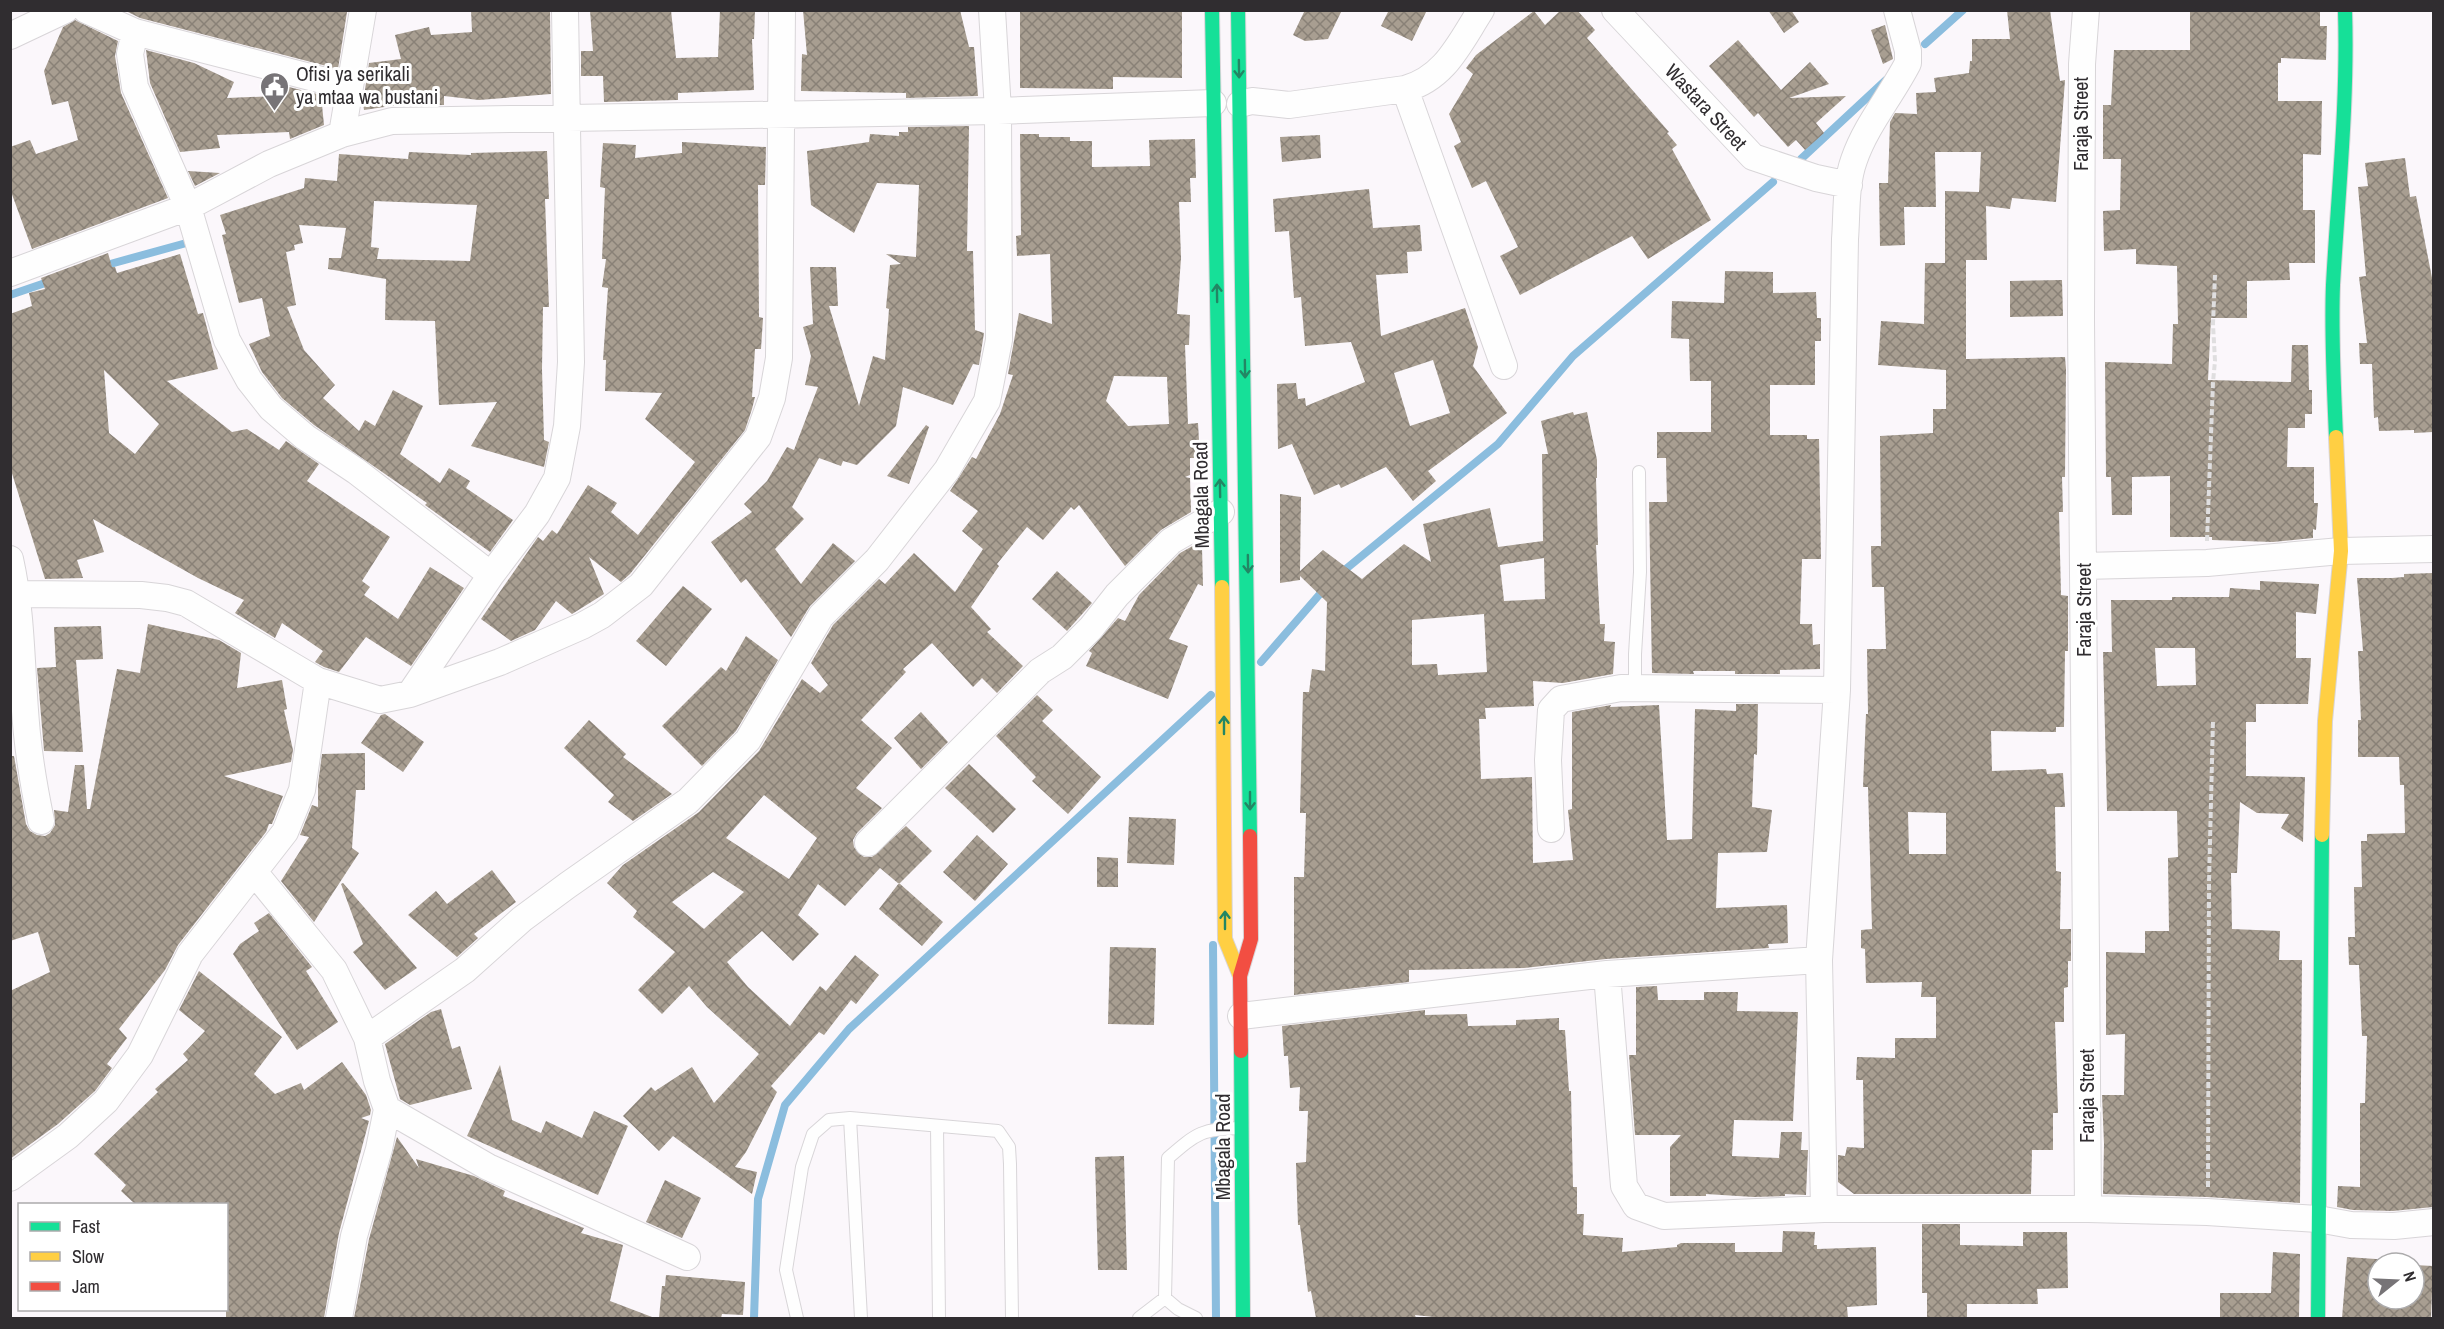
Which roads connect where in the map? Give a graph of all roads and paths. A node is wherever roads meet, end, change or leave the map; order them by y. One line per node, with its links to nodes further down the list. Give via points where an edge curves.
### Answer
1 (65, 10): 15 (street)
2 (86, 10): 14 (street)
3 (363, 10): 16 (street)
4 (565, 10): 22 (street)
5 (782, 10): 21 (street)
6 (992, 10): 20 (street)
7 (1212, 10): 18 (street, Mbagala Road)
8 (1238, 10): 19 (street, Mbagala Road, one-way to 19)
9 (1481, 10): 17 (street, via 1441,70 1422,85)
10 (1615, 10): 24 (street, Wastara Street, via 1753,157)
11 (1897, 10): 24 (street, via 1908,63 1853,161)
12 (2086, 10): 35 (street, Faraja Street, via 2081,147)
13 (2345, 10): 32 (street, via 2333,288)
14 (135, 32): 16 (street); 25 (street, via 130,54 135,87)
15 (10, 36)
16 (349, 87): 23 (street)
17 (1405, 89): 19 (street, via 1289,105 1252,101); 28 (street)
18 (1213, 103): 20 (street); 30 (street, Mbagala Road, one-way to 18)
19 (1240, 104): 49 (street, Mbagala Road, one-way to 49, via 1251,927)
20 (998, 111): 21 (street); 51 (street, via 999,340 987,401 947,470 877,560 821,616 748,740 688,801 568,885 522,919 465,970)
21 (781, 115): 22 (street); 41 (street, via 780,358 772,398 758,437 641,585 602,615 500,662)
22 (567, 119): 23 (street, via 392,121); 36 (street, via 572,362 567,426 557,478 537,513)
23 (342, 134): 25 (street, via 269,164)
24 (1849, 185): 40 (street)
25 (188, 207): 26 (street); 36 (street, via 227,340 249,380 272,408 305,437 356,471)
26 (10, 273)
27 (2215, 275): 34 (path, via 2216,361)
28 (1504, 366)
29 (1639, 472): 39 (lane)
30 (1221, 512): 45 (street, via 1180,534 1140,569 1091,628 1062,657 1040,671); 49 (street, Mbagala Road, one-way to 30, via 1225,939)
31 (2433, 549): 32 (street)
32 (2341, 551): 34 (street); 60 (street, via 2325,721)
33 (10, 559): 37 (street)
34 (2207, 562): 35 (street)
35 (2083, 566): 58 (street, Faraja Street)
36 (491, 575): 41 (street)
37 (18, 594): 38 (street, via 141,595 186,603); 43 (street, via 27,733)
38 (318, 681): 41 (street, via 380,700); 46 (street, via 302,790 285,832)
39 (1635, 688): 40 (street); 44 (street, via 1580,694 1562,699 1551,710)
40 (1836, 690): 47 (street)
41 (410, 694)
42 (2213, 720): 59 (path)
43 (41, 821)
44 (1551, 829)
45 (868, 843)
46 (255, 873): 51 (street, via 334,970); 56 (street, via 190,954 140,1055 106,1101 68,1136)
47 (1819, 960): 48 (street); 57 (street)
48 (1607, 974): 50 (street); 57 (street, via 1624,1186 1636,1206 1664,1216)
49 (1240, 976): 50 (street, Mbagala Road)
50 (1241, 1016): 55 (street, Mbagala Road)
51 (367, 1038): 52 (street)
52 (387, 1109): 62 (street, via 488,1167); 64 (street, via 354,1236)
53 (850, 1118): 54 (lane); 65 (lane, via 829,1120 813,1134 802,1167 786,1270); 66 (lane)
54 (937, 1126): 67 (lane); 68 (lane, via 998,1131 1009,1147)
55 (1243, 1128): 63 (lane, via 1201,1132 1168,1158); 71 (street, Mbagala Road)
56 (10, 1178)
57 (1824, 1209): 58 (street)
58 (2088, 1209): 59 (street)
59 (2207, 1212): 60 (street)
60 (2318, 1218): 61 (street, via 2351,1225); 72 (street)
61 (2433, 1222)
62 (687, 1257)
63 (1165, 1298): 69 (lane); 70 (lane)
64 (339, 1318)
65 (796, 1318)
66 (861, 1318)
67 (939, 1318)
68 (1012, 1318)
69 (1139, 1318)
70 (1196, 1318)
71 (1243, 1318)
72 (2318, 1318)

